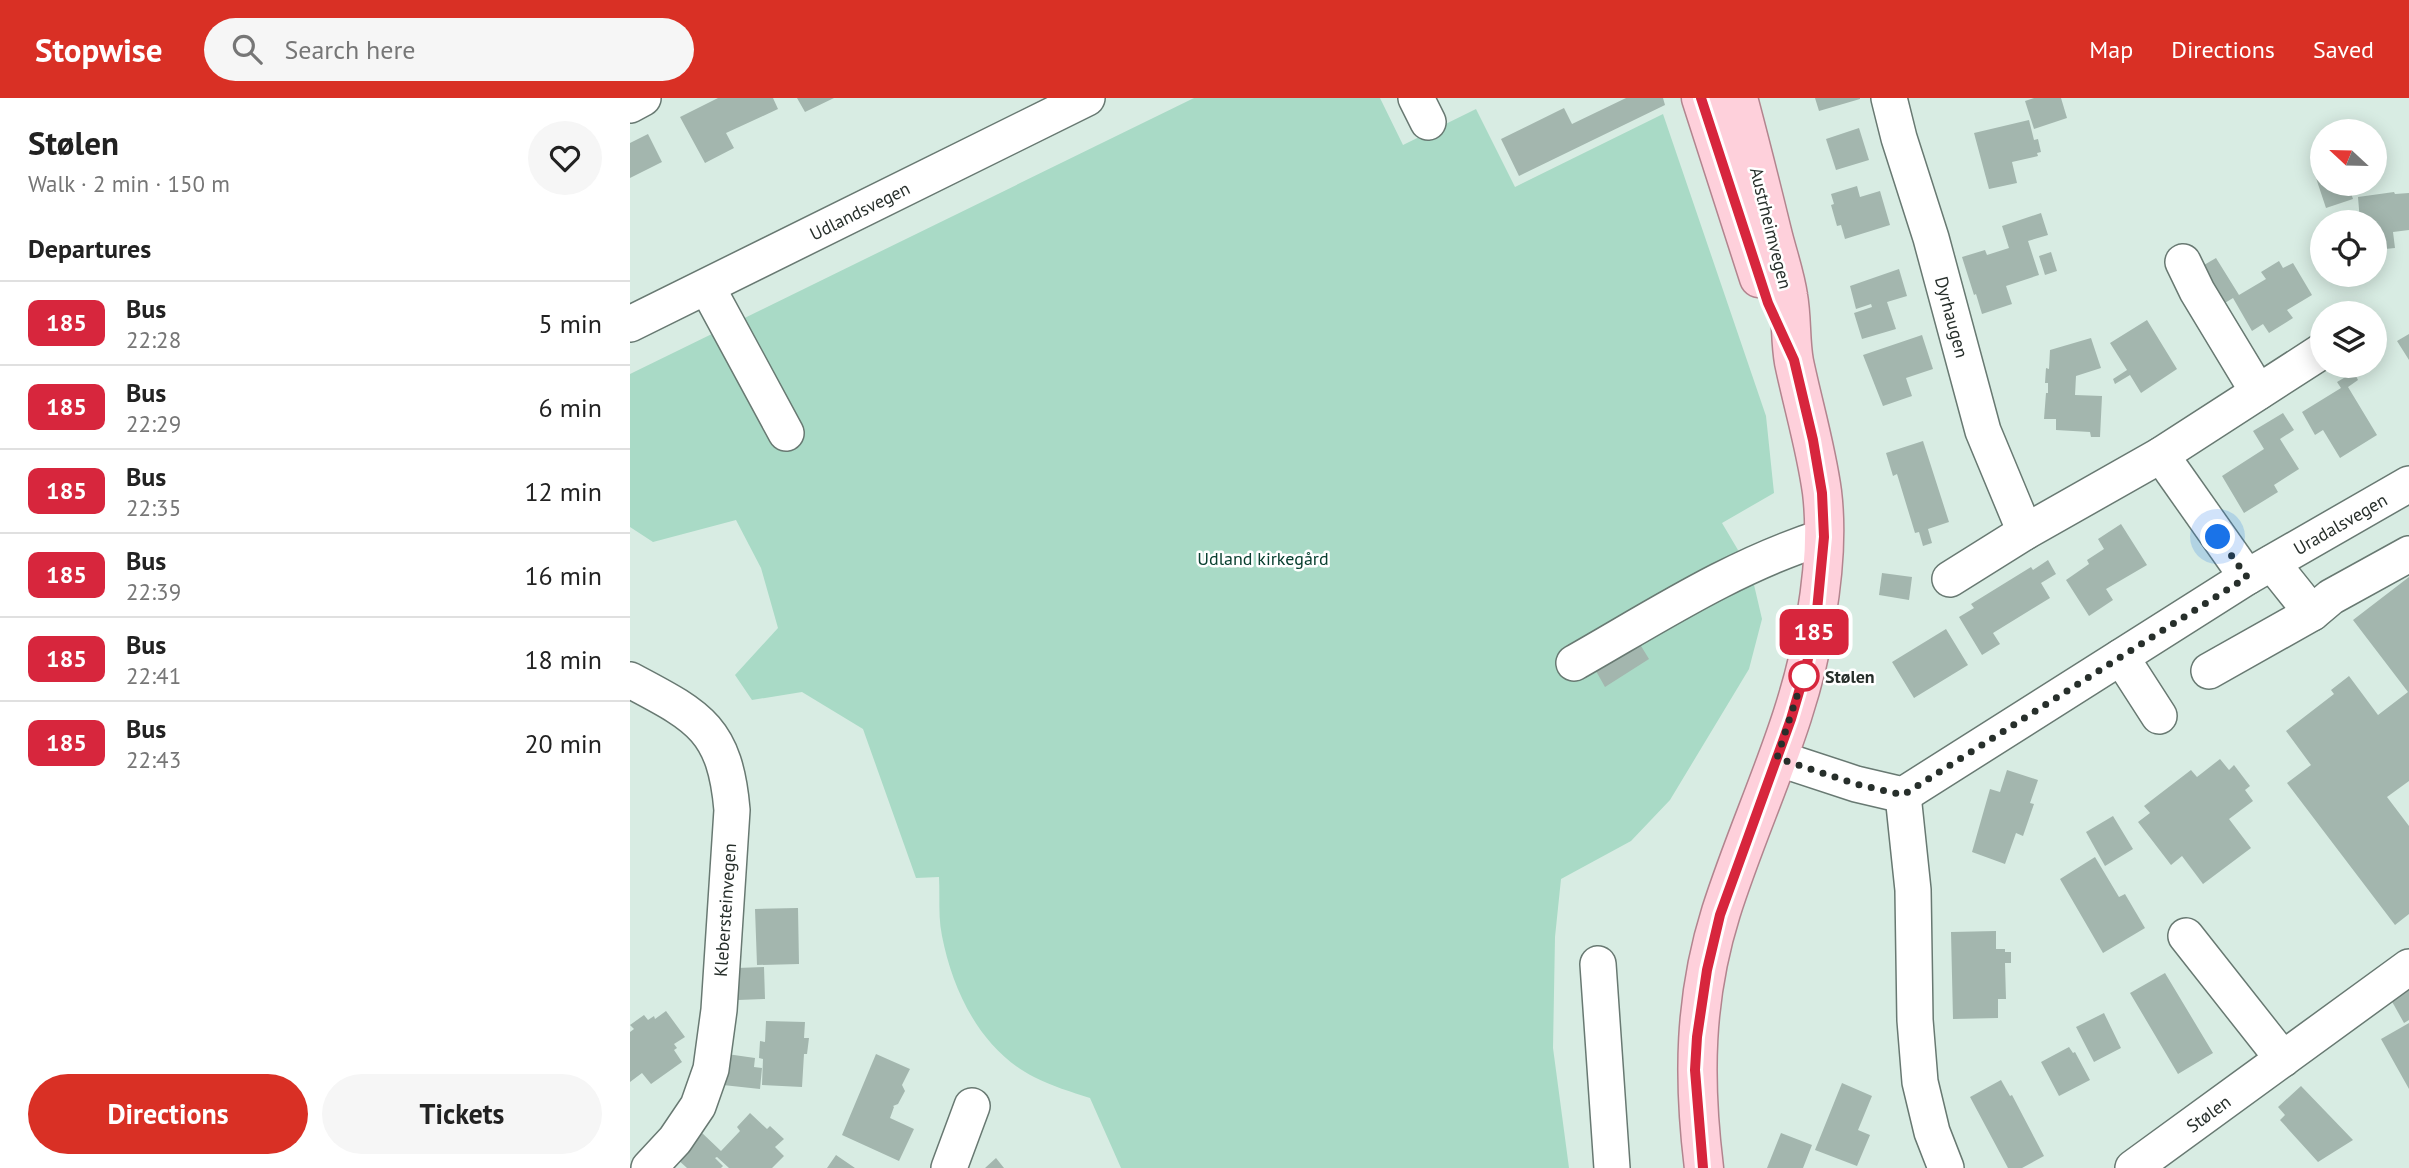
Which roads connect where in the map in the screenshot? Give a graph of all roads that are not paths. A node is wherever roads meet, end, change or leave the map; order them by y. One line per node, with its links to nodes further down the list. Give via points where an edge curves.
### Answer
1 (643, 98): 6 (street)
2 (1087, 98): 8 (street, Udlandsvegen)
3 (1701, 98): 11 (main road, Austrheimvegen, via 1768,303)
4 (1738, 98): 11 (main road, Austrheimvegen, via 1788,296)
5 (1889, 98): 16 (street, Dyrhaugen, via 1983,431)
6 (630, 105)
7 (2183, 262): 12 (street)
8 (708, 287): 9 (street, Udlandsvegen); 13 (street)
9 (630, 324)
10 (2310, 359): 12 (street)
11 (1794, 360): 17 (main road, Austrheimvegen, via 1820,480)
12 (2258, 392): 14 (street)
13 (786, 433)
14 (2161, 455): 16 (street); 19 (street)
15 (2409, 484): 19 (street, Uradalsvegen)
16 (2025, 532): 20 (street)
17 (1824, 537): 23 (street, via 1723,578); 27 (main road, Austrheimvegen, via 1816,621)
18 (2409, 554): 21 (street, via 2331,597)
19 (2259, 570): 21 (street, Uradalsvegen); 22 (street, Uradalsvegen)
20 (1950, 579)
21 (2312, 613): 24 (street)
22 (2122, 657): 26 (street); 28 (street, Uradalsvegen)
23 (1574, 663)
24 (2210, 671)
25 (630, 680): 34 (street, Klebersteinvegen, via 701,722 717,745 729,779 732,810 719,1010 710,1069 698,1106)
26 (2158, 716)
27 (1777, 758): 28 (street); 37 (main road, Austrheimvegen, via 1720,915 1705,982 1695,1070)
28 (1903, 795): 38 (street, via 1913,890 1920,1082)
29 (2186, 936): 32 (street)
30 (1598, 964): 36 (street)
31 (2409, 967): 32 (street, Stølen)
32 (2283, 1059): 39 (street, Stølen)
33 (972, 1106): 35 (street)
34 (649, 1168)
35 (949, 1168)
36 (1612, 1168)
37 (1703, 1168)
38 (1946, 1168)
39 (2133, 1168)

